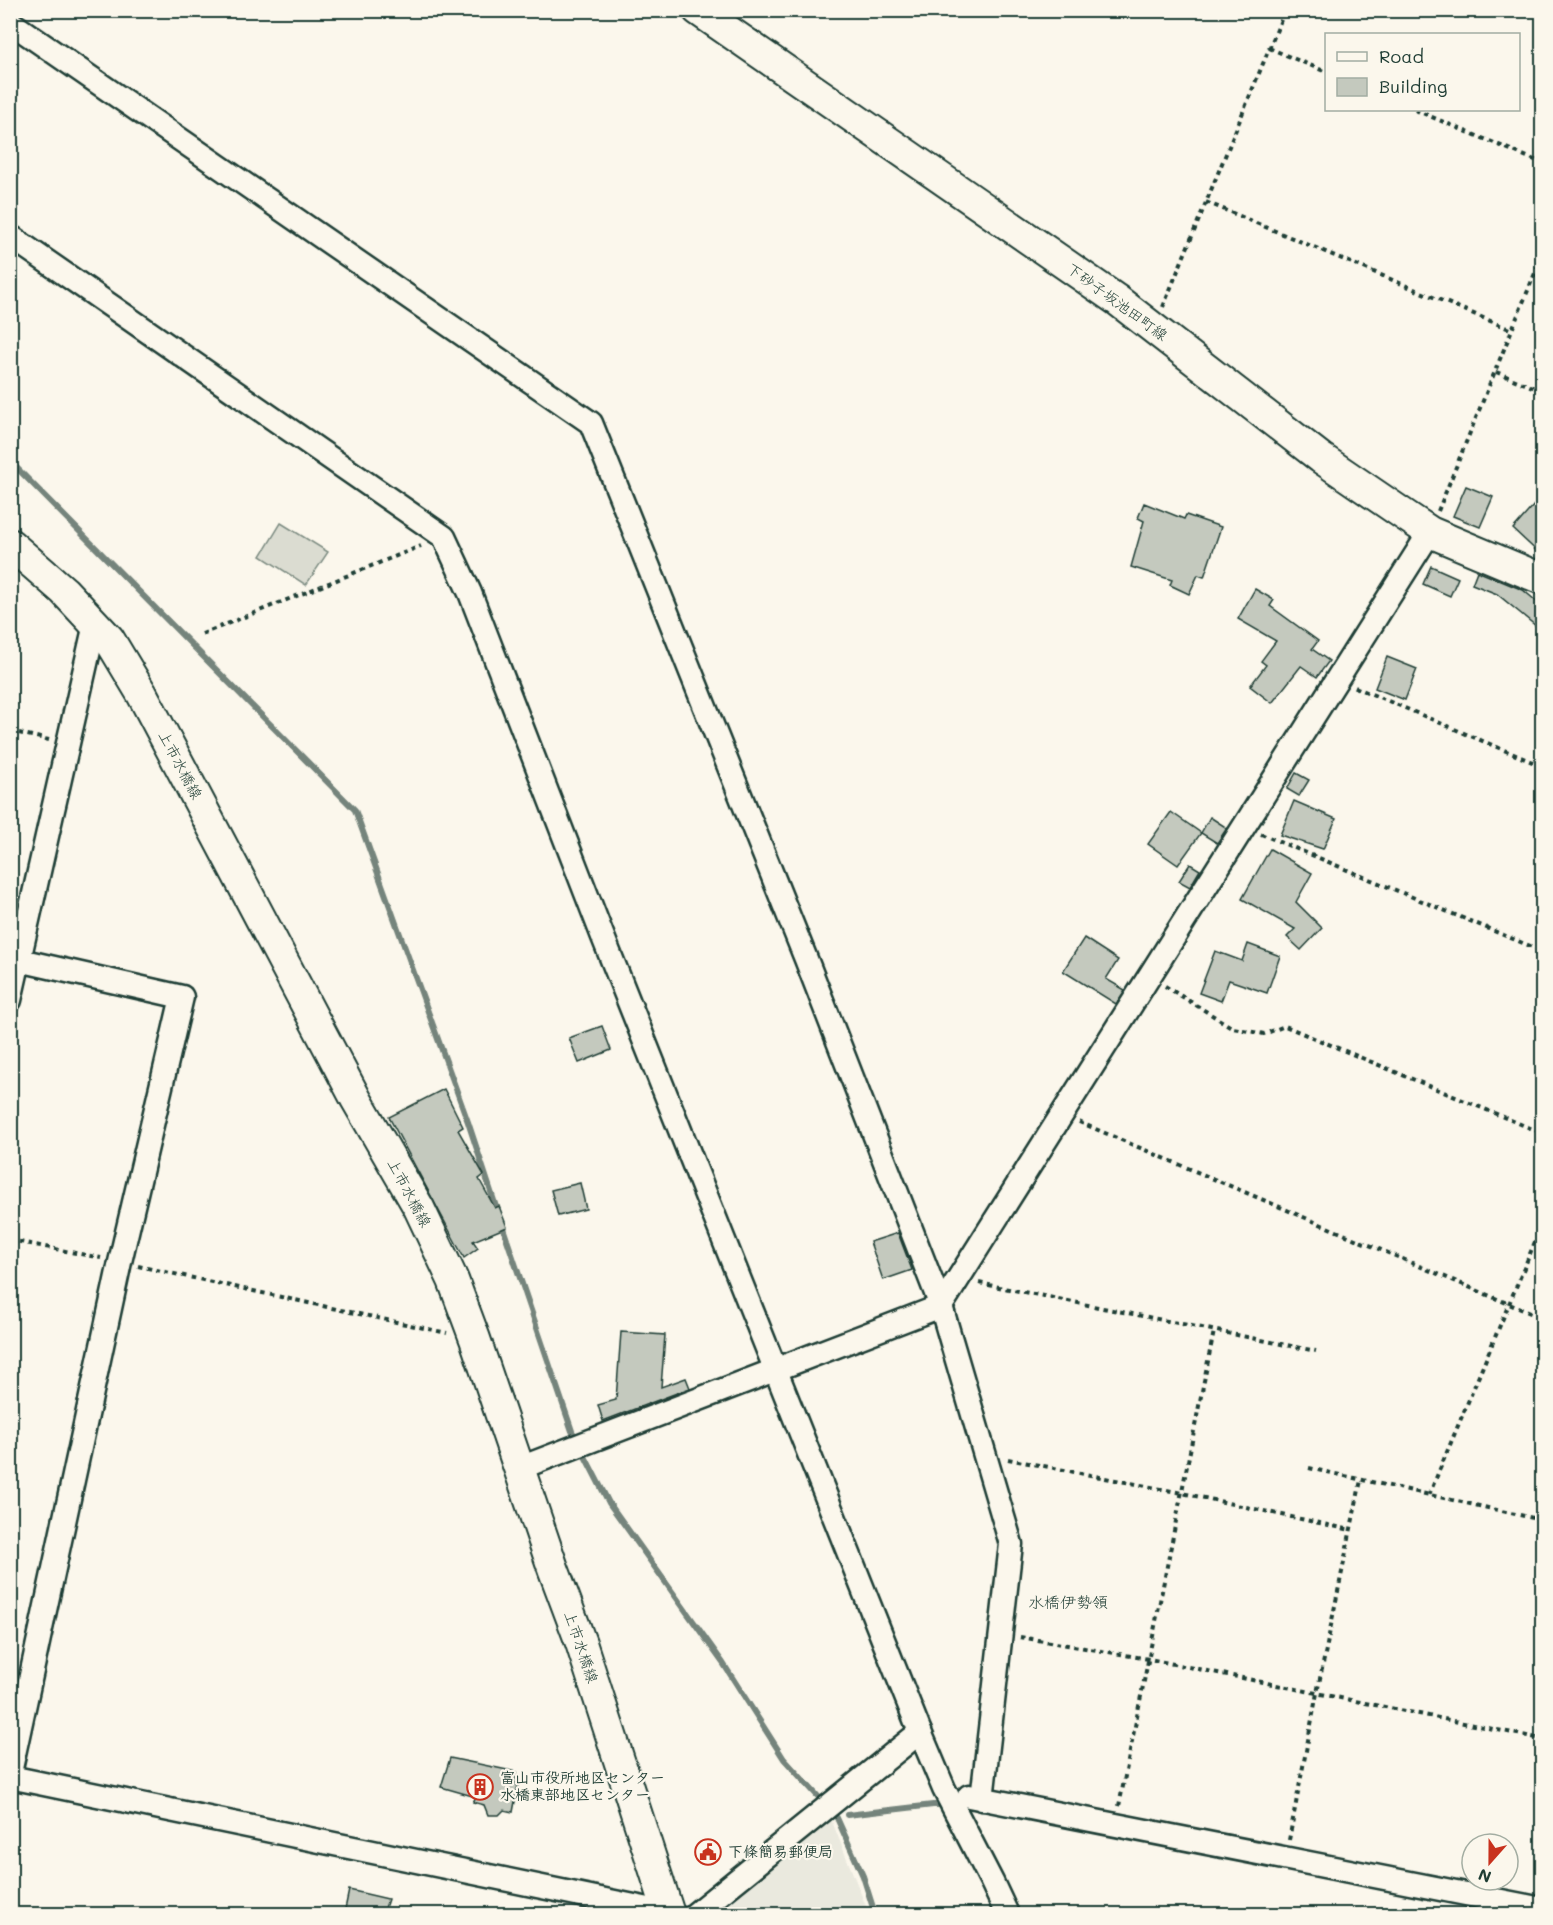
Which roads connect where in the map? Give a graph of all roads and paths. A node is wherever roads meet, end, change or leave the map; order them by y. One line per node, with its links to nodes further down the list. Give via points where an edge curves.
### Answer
1 (698, 10): 11 (main road, 下砂子坂池田町線)
2 (1285, 10): 4 (path)
3 (10, 22): 37 (street, via 591,423 807,959)
4 (1269, 48): 5 (path); 8 (path)
5 (1325, 72)
6 (1417, 111): 7 (path)
7 (1542, 163)
8 (1206, 202): 11 (path); 12 (path)
9 (10, 236): 16 (street)
10 (1542, 256): 12 (path)
11 (1154, 327): 15 (main road, 下砂子坂池田町線, via 1321,458)
12 (1512, 330): 13 (path)
13 (1496, 372): 14 (path); 15 (path)
14 (1542, 391)
15 (1430, 532): 18 (main road, 下砂子坂池田町線); 21 (street)
16 (444, 537): 20 (path); 42 (street, via 470,593)
17 (10, 544): 19 (main road, 上市水橋線)
18 (1542, 579)
19 (95, 624): 23 (street); 40 (main road, 上市水橋線, via 109,639 142,694 356,1099 419,1208)
20 (201, 634)
21 (1337, 679): 24 (path); 25 (street)
22 (10, 731): 23 (path)
23 (68, 744): 27 (street)
24 (1542, 766)
25 (1243, 826): 26 (path); 28 (street)
26 (1542, 951)
27 (15, 959): 29 (street); 34 (street, via 182,997)
28 (1148, 976): 30 (street); 31 (path, via 1233,1028 1264,1034 1285,1026)
29 (10, 1000)
30 (1062, 1115): 35 (street); 36 (path)
31 (1542, 1133)
32 (1542, 1225): 36 (path)
33 (10, 1240): 34 (path)
34 (120, 1262): 40 (path); 56 (street)
35 (958, 1279): 37 (street); 39 (path)
36 (1509, 1304): 38 (path); 48 (path)
37 (941, 1306): 42 (street); 43 (street)
38 (1542, 1318)
39 (1214, 1331): 41 (path); 47 (path)
40 (475, 1339): 44 (main road, 上市水橋線)
41 (1316, 1351)
42 (776, 1368): 44 (street); 54 (street)
43 (985, 1454): 47 (path); 51 (street, via 1011,1544)
44 (520, 1468): 62 (main road, 上市水橋線)
45 (1309, 1468): 46 (path)
46 (1361, 1480): 48 (path); 50 (path)
47 (1182, 1493): 50 (path); 52 (path)
48 (1429, 1495): 49 (path)
49 (1542, 1520)
50 (1351, 1530): 53 (path)
51 (1002, 1634): 52 (path); 58 (street)
52 (1149, 1659): 53 (path); 59 (path)
53 (1317, 1694): 55 (path); 60 (path)
54 (920, 1732): 57 (street); 62 (street)
55 (1542, 1739)
56 (10, 1775): 62 (street)
57 (944, 1790): 58 (street); 63 (street)
58 (981, 1799): 59 (street)
59 (1116, 1825): 60 (street)
60 (1286, 1858): 61 (street)
61 (1542, 1909)
62 (677, 1914)
63 (1007, 1914)

